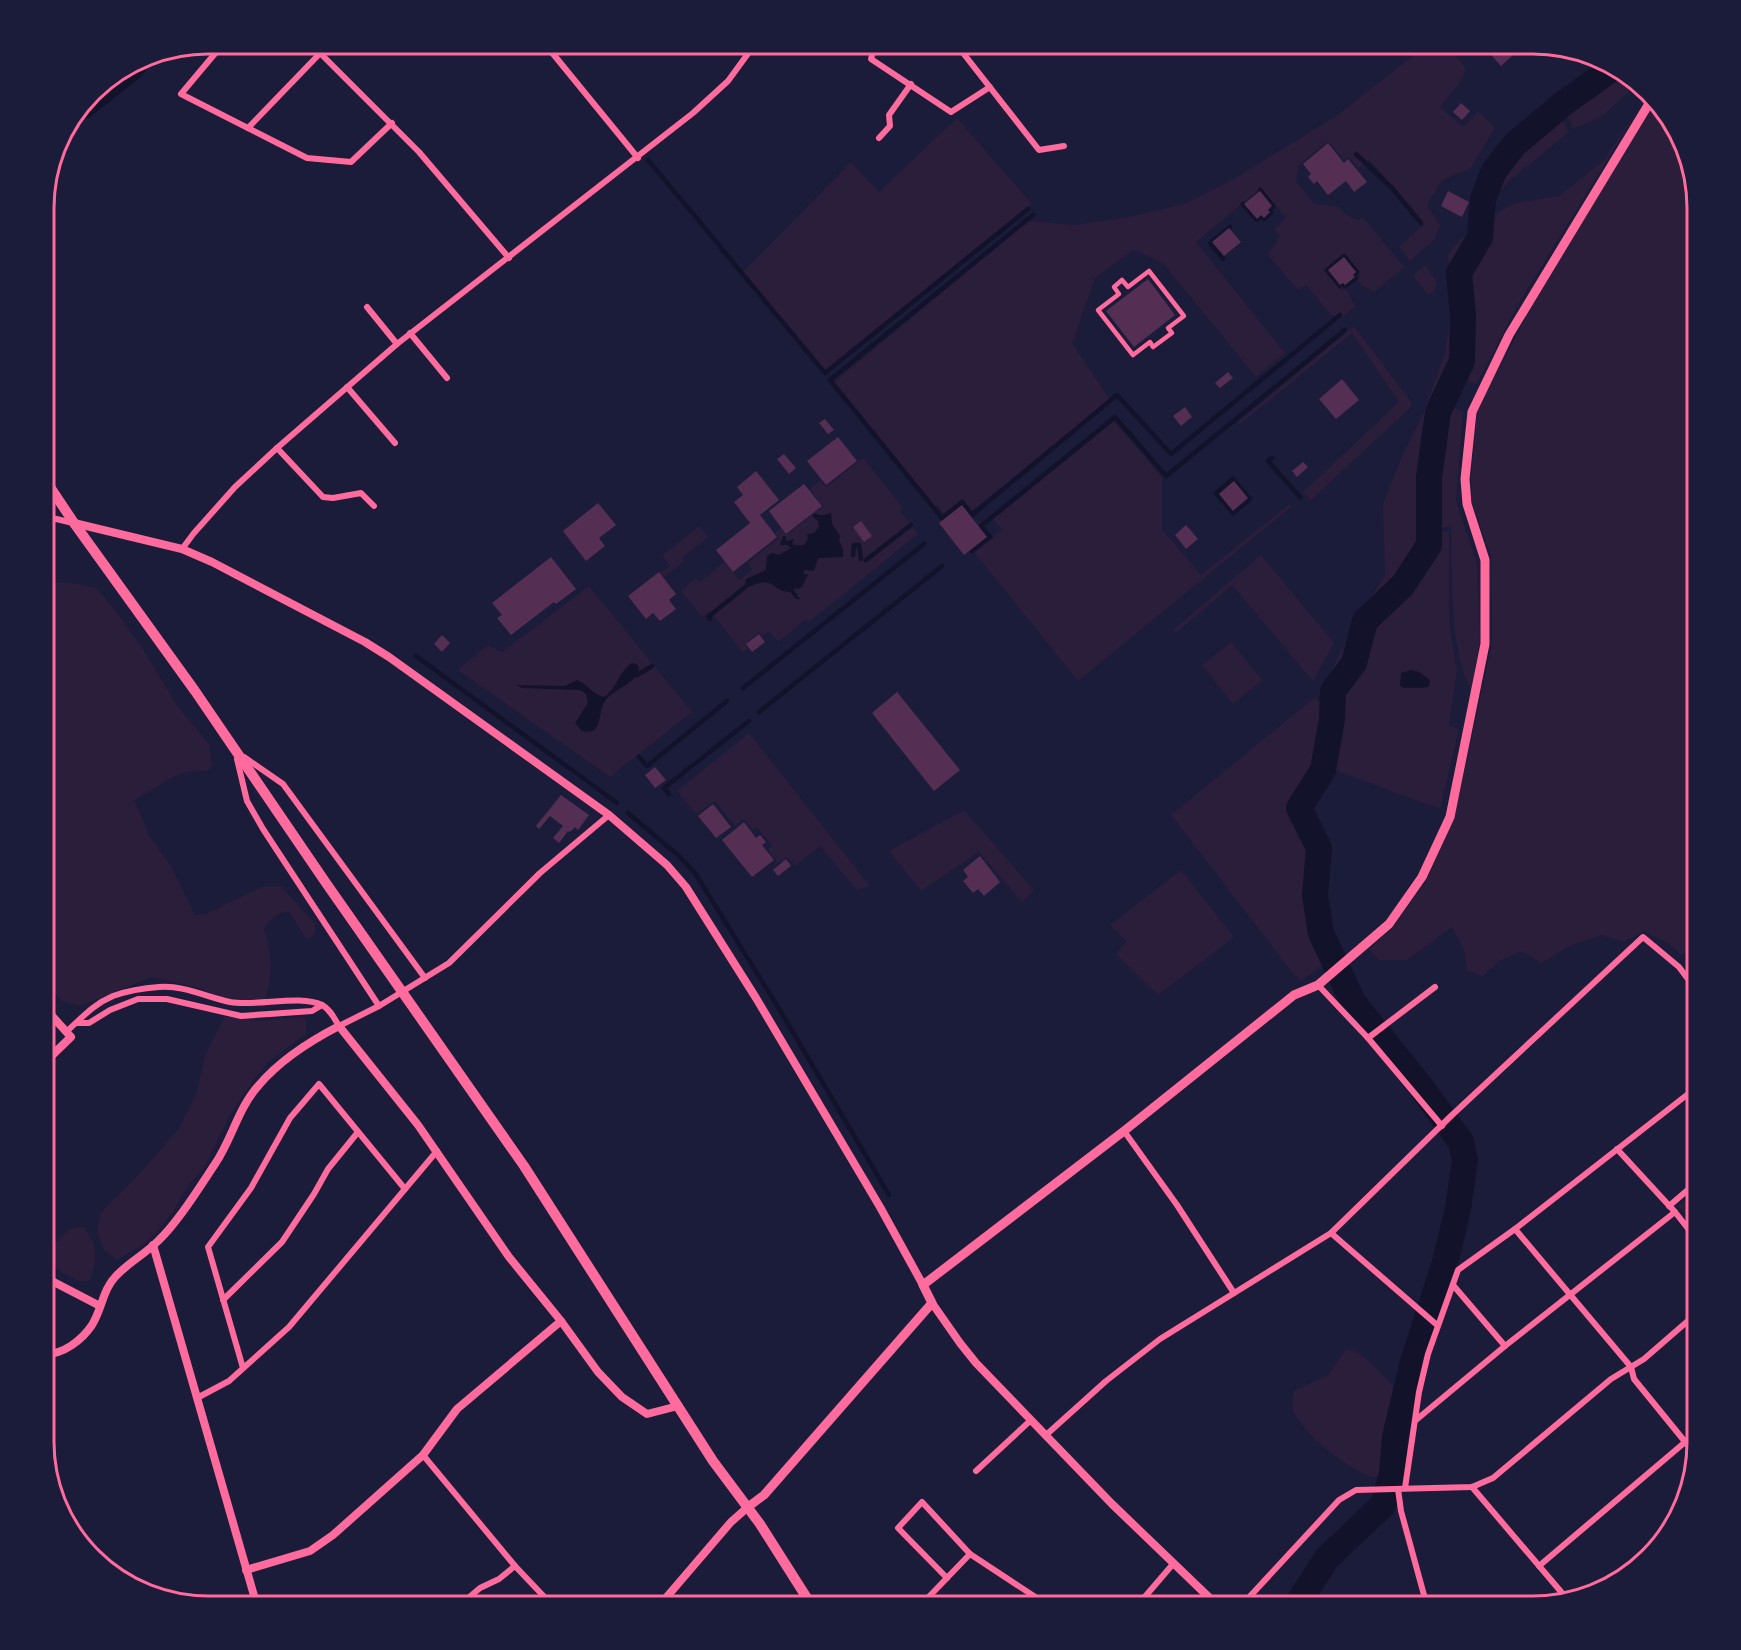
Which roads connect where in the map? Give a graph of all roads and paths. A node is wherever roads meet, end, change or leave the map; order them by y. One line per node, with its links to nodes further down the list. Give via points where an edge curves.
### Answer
1 (215, 54): 12 (street, via 181,94)
2 (319, 54): 12 (street)
3 (321, 54): 11 (street)
4 (552, 54): 15 (street)
5 (748, 54): 15 (street, via 728,81)
6 (872, 54): 8 (street, via 871,59)
7 (964, 54): 9 (street)
8 (910, 84): 9 (street, via 951,112); 13 (street, via 889,115 890,126)
9 (990, 87): 14 (street, via 1039,150)
10 (1648, 106): 34 (main road, via 1509,335 1472,412 1465,479 1467,504 1485,560 1485,644 1450,817 1422,877 1389,924)
11 (392, 123): 12 (street, via 351,162 307,158); 16 (street)
12 (249, 128)
13 (879, 138)
14 (1064, 146)
15 (638, 158): 16 (street)
16 (509, 258): 19 (street)
17 (367, 307): 20 (street)
18 (1184, 316): 18 (street, via 1168,328 1172,333 1133,355 1098,310 1119,294 1114,286 1122,280 1128,287 1149,271)
19 (410, 333): 20 (street); 21 (street)
20 (397, 344): 22 (street)
21 (447, 378)
22 (347, 387): 23 (street); 24 (street)
23 (395, 443)
24 (277, 448): 26 (street, via 323,497 361,493); 29 (street, via 236,487)
25 (54, 493): 28 (main road)
26 (374, 506)
27 (54, 518): 28 (street)
28 (74, 523): 29 (street); 30 (main road)
29 (182, 549): 31 (street, via 307,610 390,657)
30 (236, 751): 33 (street, via 283,784); 37 (street, via 247,801 262,829); 74 (main road, via 524,1166)
31 (609, 816): 33 (street, via 540,873 449,963); 59 (street, via 667,865 686,887 762,1007)
32 (1686, 976): 45 (street, via 1643,937)
33 (425, 978): 37 (street)
34 (1318, 985): 42 (street); 46 (main road, via 1294,995)
35 (1435, 987): 42 (street)
36 (322, 1005): 39 (street, via 312,1011 241,1016 167,999 138,999 89,1023); 39 (street, via 308,1000 231,1002 192,990 159,987 114,996 85,1012); 40 (street)
37 (380, 1006): 40 (street)
38 (54, 1018): 41 (street)
39 (77, 1023): 41 (street)
40 (339, 1026): 49 (street); 57 (street, via 316,1037 258,1085 217,1161 182,1212)
41 (66, 1032): 43 (street, via 71,1037)
42 (1370, 1037): 45 (street)
43 (54, 1053)
44 (1687, 1095): 48 (street)
45 (1442, 1125): 56 (street)
46 (1124, 1131): 59 (main road); 61 (street)
47 (358, 1132): 50 (street); 63 (street, via 327,1169 282,1242); 63 (street, via 319,1084 290,1118 250,1188 208,1247)
48 (1617, 1149): 52 (street); 55 (street)
49 (437, 1151): 50 (street); 66 (street, via 509,1257)
50 (405, 1189): 72 (street, via 289,1327)
51 (1687, 1191): 52 (street)
52 (1669, 1206): 53 (street)
53 (1675, 1212): 54 (street); 62 (street)
54 (1687, 1227)
55 (1515, 1229): 60 (street, via 1458,1270); 62 (street)
56 (1331, 1233): 61 (street); 68 (street)
57 (153, 1245): 65 (street, via 116,1275); 73 (street)
58 (54, 1282): 65 (street)
59 (923, 1285): 64 (main road)
60 (1453, 1285): 68 (street); 69 (street)
61 (1234, 1293): 77 (street, via 1128,1363)
62 (1571, 1294): 69 (street); 71 (street)
63 (224, 1300): 72 (street)
64 (932, 1303): 75 (street, via 976,1363); 84 (main road, via 764,1495)
65 (100, 1306): 70 (street, via 92,1324 74,1345)
66 (561, 1321): 74 (street, via 598,1372 622,1397 647,1414); 80 (street, via 457,1409)
67 (1687, 1322): 71 (street)
68 (1435, 1323): 76 (street)
69 (1505, 1346): 76 (street)
70 (54, 1353)
71 (1631, 1367): 78 (street, via 1634,1379); 82 (street, via 1611,1379 1493,1478)
72 (243, 1368): 73 (street, via 229,1381)
73 (198, 1398): 89 (street)
74 (678, 1406): 84 (main road)
75 (1031, 1419): 77 (street); 81 (street)
76 (1416, 1420): 83 (street)
77 (1046, 1435): 86 (street)
78 (1685, 1442): 79 (street); 88 (street)
79 (1687, 1444)
80 (423, 1455): 87 (street); 89 (street, via 310,1551)
81 (975, 1471)
82 (1472, 1487): 83 (street); 88 (street)
83 (1399, 1489): 101 (street, via 1356,1490 1339,1500); 102 (street, via 1401,1511)
84 (748, 1507): 95 (street); 96 (main road)
85 (970, 1554): 90 (street); 90 (street, via 922,1502 898,1528); 98 (street)
86 (1173, 1564): 99 (street); 100 (street)
87 (515, 1566): 93 (street); 94 (street)
88 (1539, 1566): 91 (street)
89 (246, 1570): 92 (street)
90 (947, 1578): 97 (street)
91 (1562, 1593)
92 (253, 1596)
93 (471, 1596)
94 (544, 1596)
95 (668, 1596)
96 (806, 1596)
97 (930, 1596)
98 (1033, 1596)
99 (1146, 1596)
100 (1207, 1596)
101 (1250, 1596)
102 (1424, 1596)

